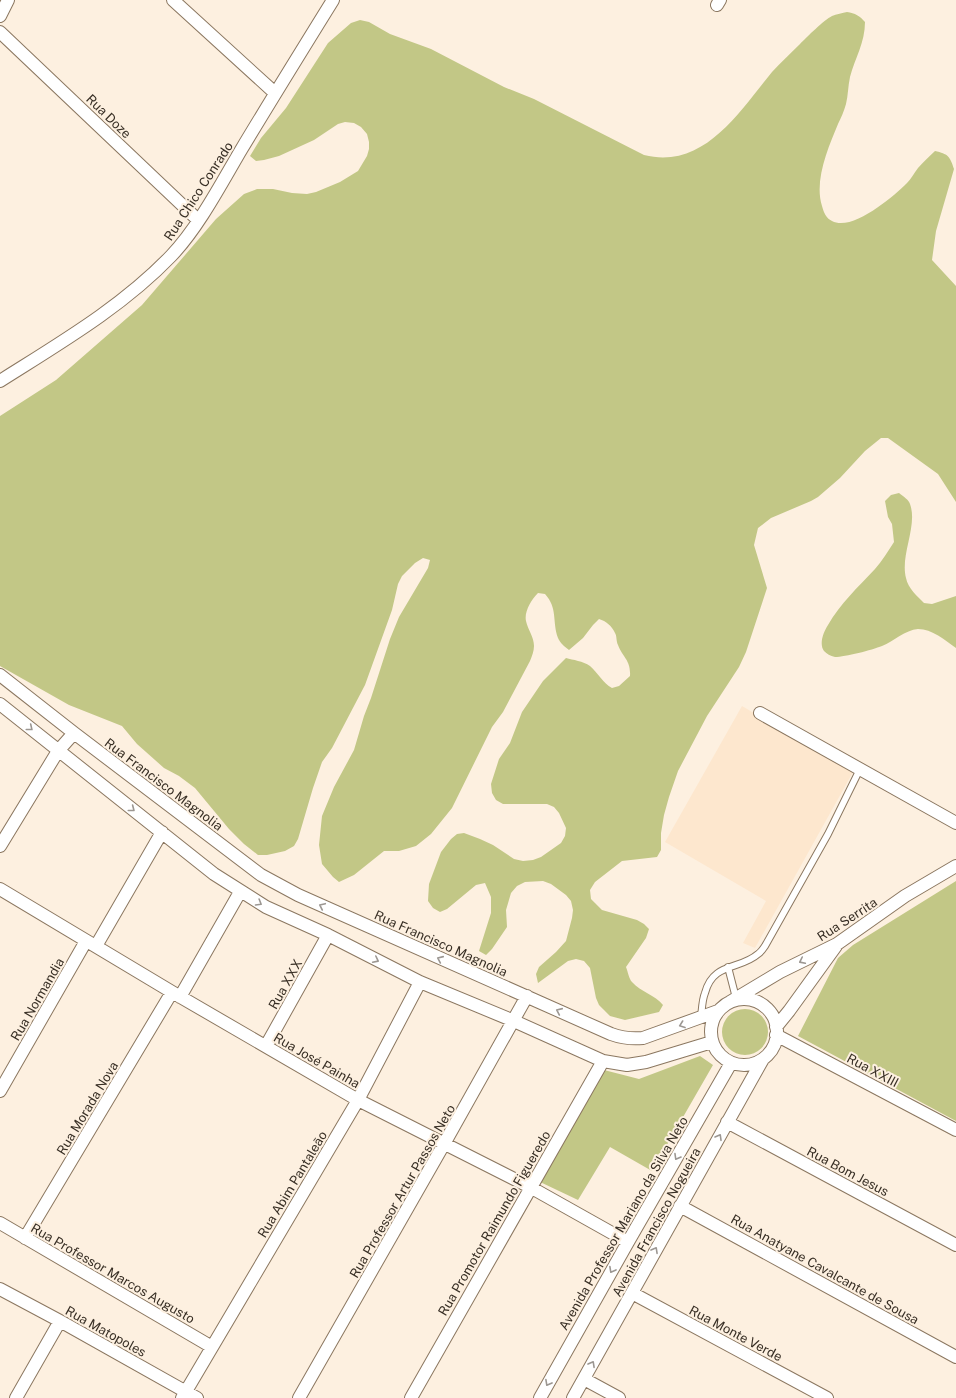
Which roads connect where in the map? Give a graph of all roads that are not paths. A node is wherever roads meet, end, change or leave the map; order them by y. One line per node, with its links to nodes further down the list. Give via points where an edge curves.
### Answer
1 (8, 0): 4 (street)
2 (173, 0): 6 (street)
3 (333, 0): 6 (street, Rua Chico Conrado)
4 (0, 16)
5 (0, 32): 7 (street, Rua Doze)
6 (275, 93): 7 (street, Rua Chico Conrado)
7 (198, 220): 8 (street, Rua Chico Conrado, via 172,256 140,286 101,316)
8 (0, 381)
9 (0, 675): 12 (street, Rua Francisco Magnolia)
10 (0, 704): 13 (street, one-way to 13)
11 (760, 713): 14 (street)
12 (74, 733): 13 (street); 27 (street, Rua Francisco Magnolia, one-way to 12, via 298,895 261,875)
13 (58, 751): 16 (street, one-way to 16); 17 (street)
14 (860, 770): 15 (street); 24 (lane, via 828,834 764,946 752,958)
15 (956, 823)
16 (162, 832): 20 (street); 22 (street, Rua Normandia)
17 (0, 846)
18 (956, 866): 23 (street, Rua Serrita, via 905,896)
19 (0, 890): 22 (street, Rua José Painha)
20 (240, 892): 21 (street, one-way to 21, via 266,907); 26 (street, Rua Morada Nova)
21 (328, 935): 25 (street, one-way to 25); 34 (street, Rua XXX)
22 (91, 943): 26 (street, Rua José Painha); 38 (street, Rua Normandia)
23 (837, 944): 28 (street, Rua Serrita, one-way to 28, via 780,972); 32 (street)
24 (728, 967): 28 (lane); 30 (lane, via 715,974 709,982)
25 (420, 982): 31 (street); 39 (street, Rua Abim Pantaleão)
26 (176, 995): 34 (street, Rua José Painha); 46 (street, Rua Morada Nova)
27 (526, 996): 30 (street, Rua Francisco Magnolia, one-way to 27, via 654,1035 631,1039 611,1034); 31 (street, Rua Professor Artur Passos Neto)
28 (733, 1000): 29 (street, Rua Serrita); 32 (street, via 744,999 759,1003 771,1013)
29 (718, 1011): 30 (street, Rua Francisco Magnolia); 33 (street, via 711,1031)
30 (701, 1018)
31 (514, 1021): 36 (street); 42 (street, Rua Professor Artur Passos Neto)
32 (776, 1031): 35 (street, via 774,1044); 41 (street, Rua XXIII)
33 (712, 1042): 36 (street, via 646,1062 627,1065); 37 (street, via 716,1051)
34 (266, 1046): 39 (street, Rua José Painha)
35 (763, 1059): 37 (street, via 753,1064); 40 (street, Avenida Francisco Nogueira)
36 (603, 1061): 43 (street, Rua Promotor Raimundo Figueredo)
37 (731, 1063): 47 (street, Avenida Professor Mariano da Silva Neto, one-way to 47)
38 (0, 1091)
39 (358, 1100): 42 (street, Rua José Painha); 52 (street, Rua Abim Pantaleão)
40 (727, 1122): 44 (street, Avenida Francisco Nogueira, one-way to 40); 48 (street, Rua Bom Jesus)
41 (956, 1130)
42 (444, 1144): 43 (street, Rua José Painha); 58 (street, Rua Professor Artur Passos Neto)
43 (530, 1187): 47 (street, Rua José Painha); 59 (street, Rua Promotor Raimundo Figueredo)
44 (680, 1206): 50 (street, Avenida Francisco Nogueira, one-way to 44); 53 (street, Rua Anatyane Cavalcante de Sousa)
45 (0, 1223): 46 (street, Rua Professor Marcos Augusto)
46 (25, 1238): 52 (street, Rua Professor Marcos Augusto)
47 (628, 1242): 60 (street, Avenida Professor Mariano da Silva Neto, one-way to 60)
48 (956, 1245)
49 (0, 1289): 51 (street, Rua Matopoles)
50 (632, 1293): 54 (street, Avenida Francisco Nogueira, one-way to 50); 63 (street, Rua Monte Verde)
51 (60, 1321): 55 (street, Rua Matopoles); 56 (street)
52 (212, 1347): 55 (street, Rua Abim Pantaleão)
53 (956, 1357)
54 (584, 1379): 61 (street, Avenida Francisco Nogueira); 62 (street)
55 (184, 1395): 57 (street, Rua Matopoles)
56 (16, 1398)
57 (197, 1398)
58 (299, 1398)
59 (411, 1398)
60 (540, 1398)
61 (573, 1398)
62 (619, 1398)
63 (827, 1398)

